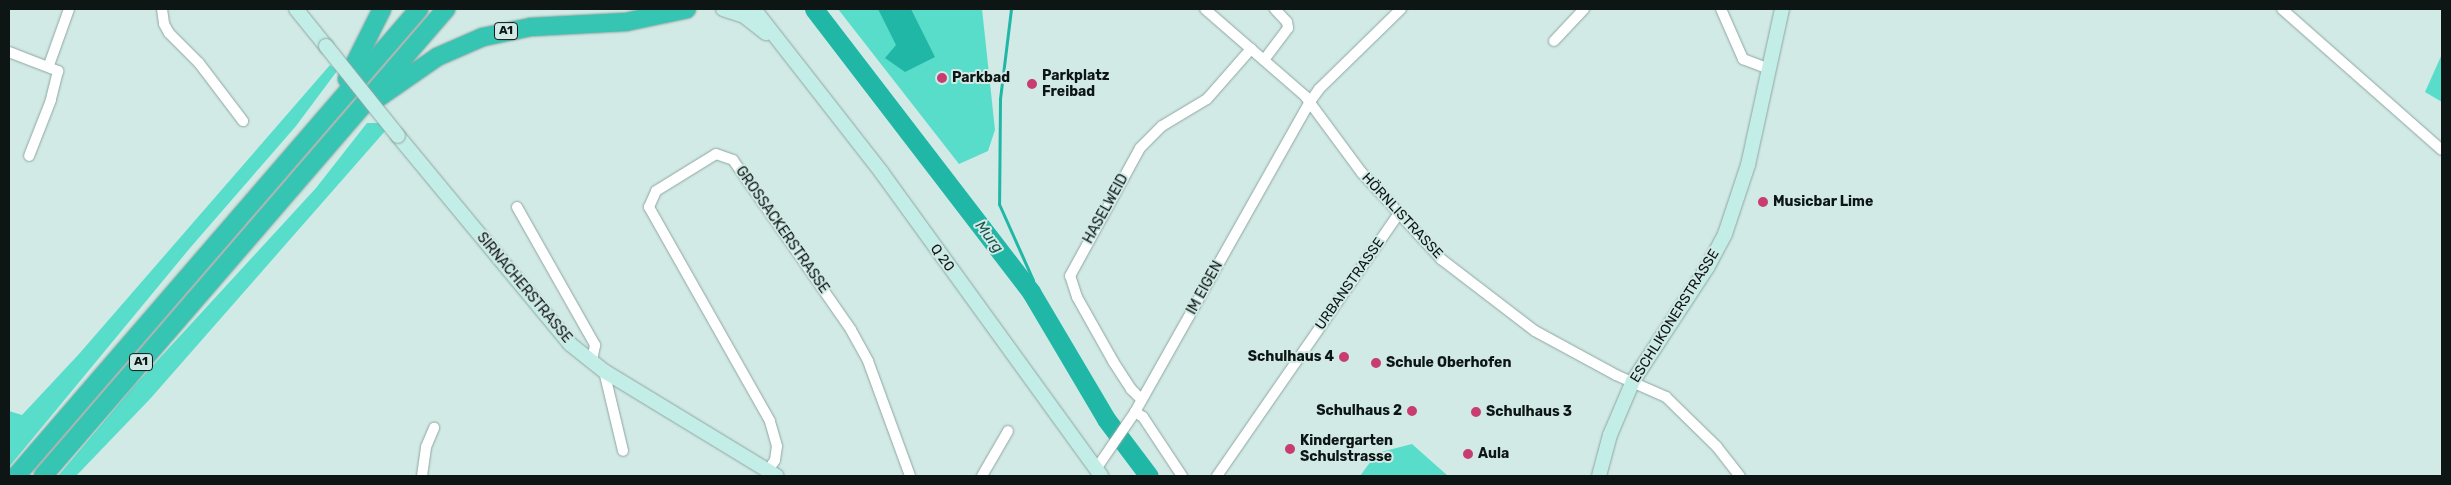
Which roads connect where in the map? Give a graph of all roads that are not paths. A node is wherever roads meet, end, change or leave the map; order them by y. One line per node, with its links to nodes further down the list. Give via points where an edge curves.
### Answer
1 (69, 9): 22 (street)
2 (162, 9): 27 (street, via 164,24 170,33 199,64)
3 (296, 9): 32 (main road, SIRNACHERSTRASSE, bridge, via 548,320)
4 (382, 9): 25 (highway, A1)
5 (419, 9): 25 (highway, A1)
6 (446, 9): 26 (highway, A1)
7 (687, 9): 26 (highway, A1, via 637,20 531,27 483,37 424,65)
8 (724, 9): 18 (main road, Q 20, via 744,16)
9 (754, 9): 18 (main road, Q 20)
10 (1206, 9): 19 (street, HÖRNLISTRASSE)
11 (1275, 9): 21 (street, via 1287,22 1288,28)
12 (1401, 9): 24 (street, IM EIGEN, via 1320,89)
13 (1584, 9): 17 (street)
14 (1721, 9): 23 (street, via 1743,59)
15 (1782, 9): 23 (main road, ESCHLIKONERSTRASSE)
16 (2282, 9): 28 (street)
17 (1554, 41)
18 (778, 43): 41 (main road, Q 20, via 882,173)
19 (1251, 49): 21 (street, HÖRNLISTRASSE); 35 (street, HASELWEID, via 1206,98 1162,126 1140,148 1070,276 1077,297 1113,361 1131,389)
20 (9, 52): 22 (street)
21 (1264, 60): 24 (street, HÖRNLISTRASSE, via 1305,96)
22 (49, 65): 29 (street, via 58,71 59,77)
23 (1769, 69): 34 (main road, ESCHLIKONERSTRASSE, via 1748,165 1725,234 1707,268)
24 (1309, 104): 31 (street, HÖRNLISTRASSE); 35 (street, IM EIGEN)
25 (330, 110): 42 (highway, A1)
26 (348, 120): 43 (highway, A1)
27 (243, 121)
28 (2442, 150)
29 (29, 156)
30 (517, 207): 32 (street, via 595,344)
31 (1398, 216): 34 (street, HÖRNLISTRASSE, via 1441,259 1512,316 1566,349); 48 (street, URBANSTRASSE)
32 (592, 361): 33 (main road, SIRNACHERSTRASSE)
33 (604, 370): 39 (street); 40 (main road, SIRNACHERSTRASSE)
34 (1633, 381): 49 (main road, ESCHLIKONERSTRASSE, via 1610,435); 50 (street, HÖRNLISTRASSE, via 1666,397 1718,447)
35 (1142, 399): 36 (street, IM EIGEN)
36 (1135, 412): 41 (street, IM EIGEN); 47 (street, via 1143,417)
37 (434, 428): 44 (street, via 426,447)
38 (1008, 431): 46 (street)
39 (623, 451)
40 (773, 473): 45 (street, GROSSACKERSTRASSE, via 777,454 770,421 649,207 656,191 716,154 733,160 851,330 868,361)
41 (1098, 473)
42 (16, 476)
43 (43, 476)
44 (422, 476)
45 (910, 476)
46 (982, 476)
47 (1182, 476)
48 (1216, 476)
49 (1599, 476)
50 (1740, 476)

